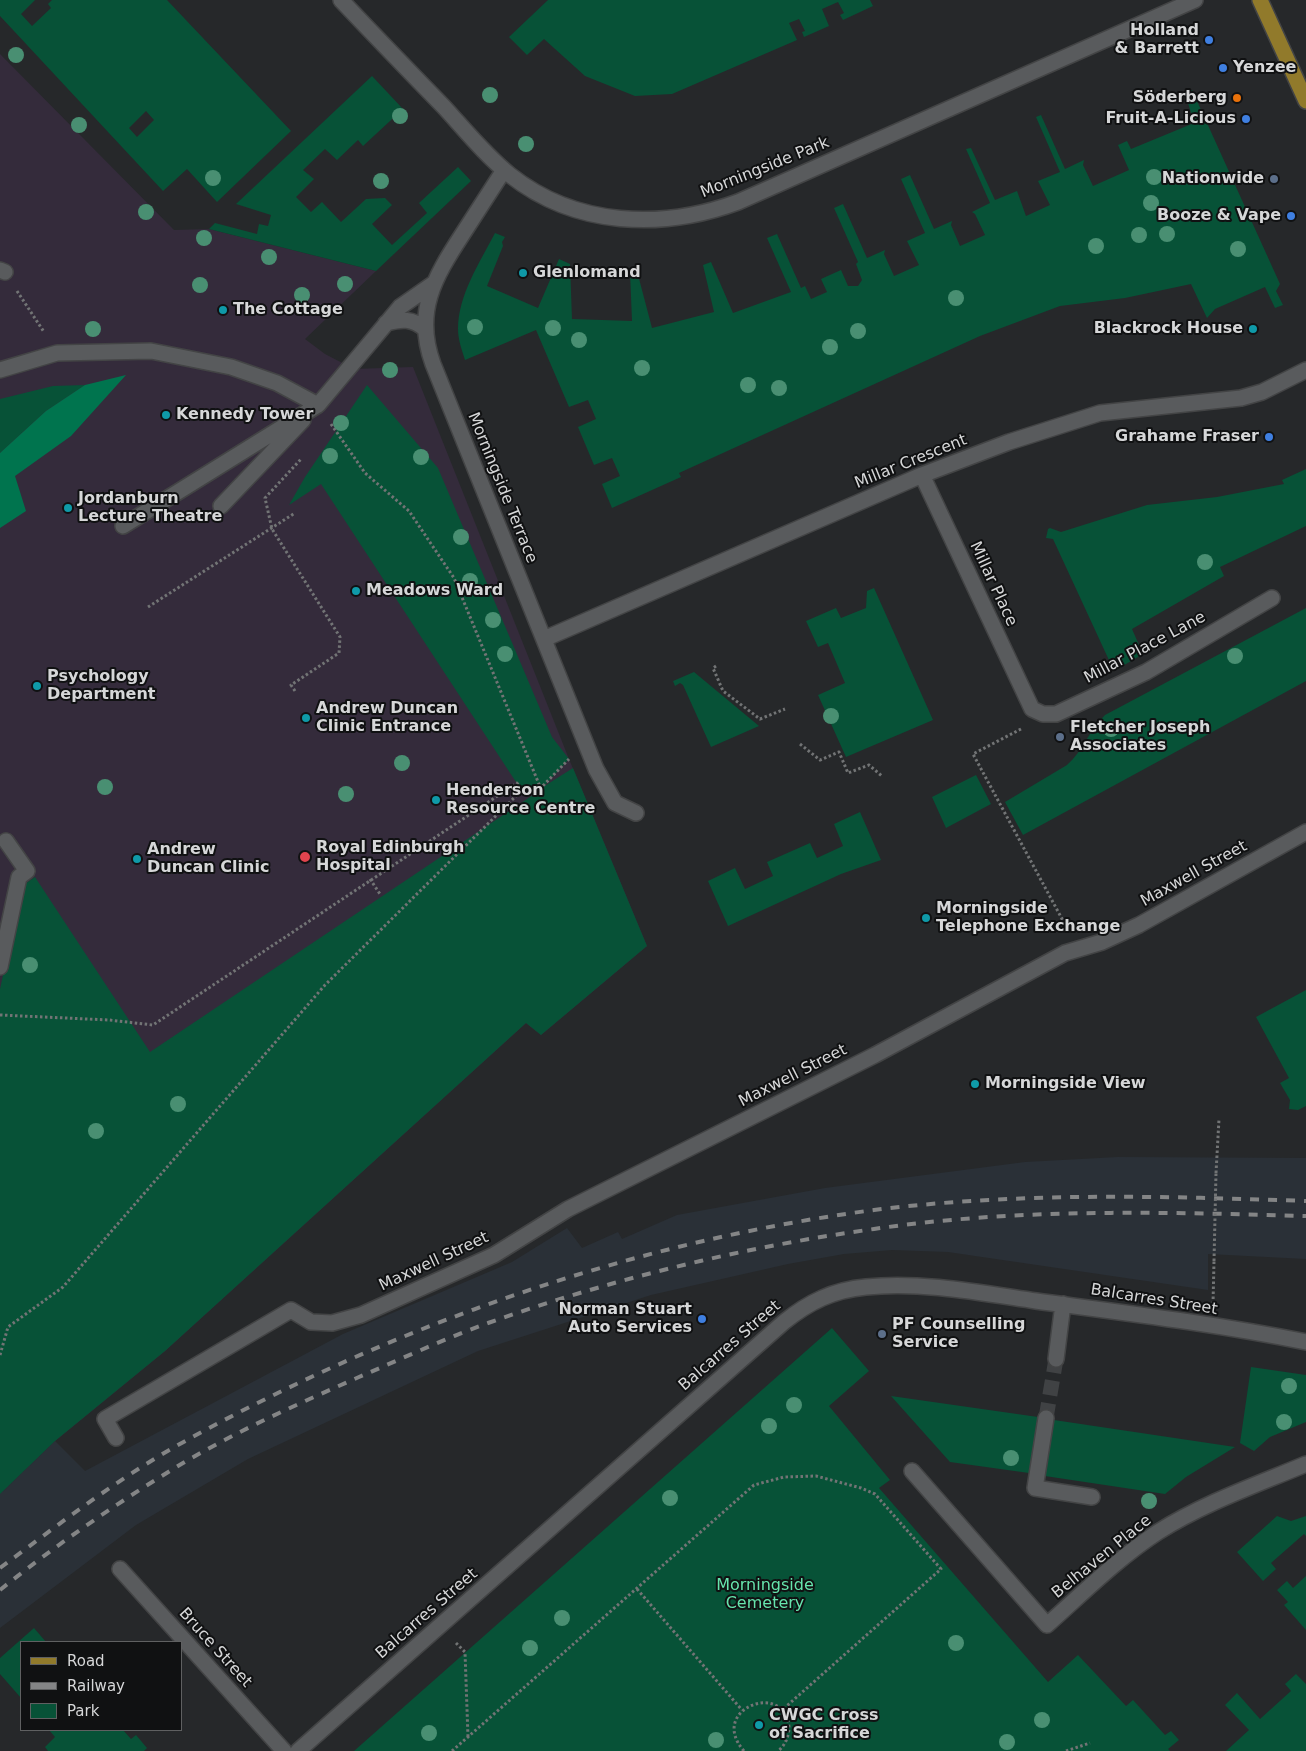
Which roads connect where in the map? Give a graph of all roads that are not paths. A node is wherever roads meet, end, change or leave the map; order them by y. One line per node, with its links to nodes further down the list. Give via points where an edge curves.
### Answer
1 (341, 0): 5 (street, Morningside Park)
2 (1195, 0): 5 (street, Morningside Park, via 713,211 662,220 613,219 552,200)
3 (1260, 0): 4 (main road)
4 (1305, 97)
5 (504, 170): 6 (street, Morningside Terrace, via 445,260)
6 (433, 284): 7 (street, via 400,307); 8 (street, Morningside Terrace)
7 (386, 323): 8 (street, via 402,319 416,321); 11 (street)
8 (425, 329): 16 (street, Morningside Terrace, via 433,364)
9 (0, 370): 11 (street, via 57,353 150,351 231,367 277,383)
10 (1306, 370): 12 (street, Millar Crescent, via 1262,392 1241,398 1088,416)
11 (318, 405): 13 (street); 14 (street)
12 (922, 475): 16 (street, Millar Crescent); 17 (street, Millar Place)
13 (221, 506)
14 (123, 526)
15 (1272, 598): 17 (street, Millar Place Lane, via 1146,672 1056,714 1043,714)
16 (544, 639): 18 (street, Morningside Terrace, via 604,788 615,803)
17 (1032, 709)
18 (636, 813)
19 (1306, 832): 26 (street, Maxwell Street, via 1138,924 1102,942 1065,953 875,1055 568,1209 494,1255 361,1315 332,1323 311,1322 291,1310 105,1419)
20 (6, 841): 21 (street, via 27,870 19,877)
21 (0, 967)
22 (1063, 1304): 23 (street, Balcarres Street); 24 (street); 32 (street, Balcarres Street, via 892,1285 846,1290 816,1300 784,1322)
23 (1306, 1342)
24 (1056, 1359)
25 (1046, 1418): 29 (street, via 1035,1488)
26 (116, 1438)
27 (1306, 1464): 28 (street, Belhaven Place, via 1181,1518 1134,1549 1047,1624)
28 (912, 1471)
29 (1092, 1497)
30 (120, 1569): 31 (street, Bruce Street)
31 (284, 1751)
32 (298, 1751)

